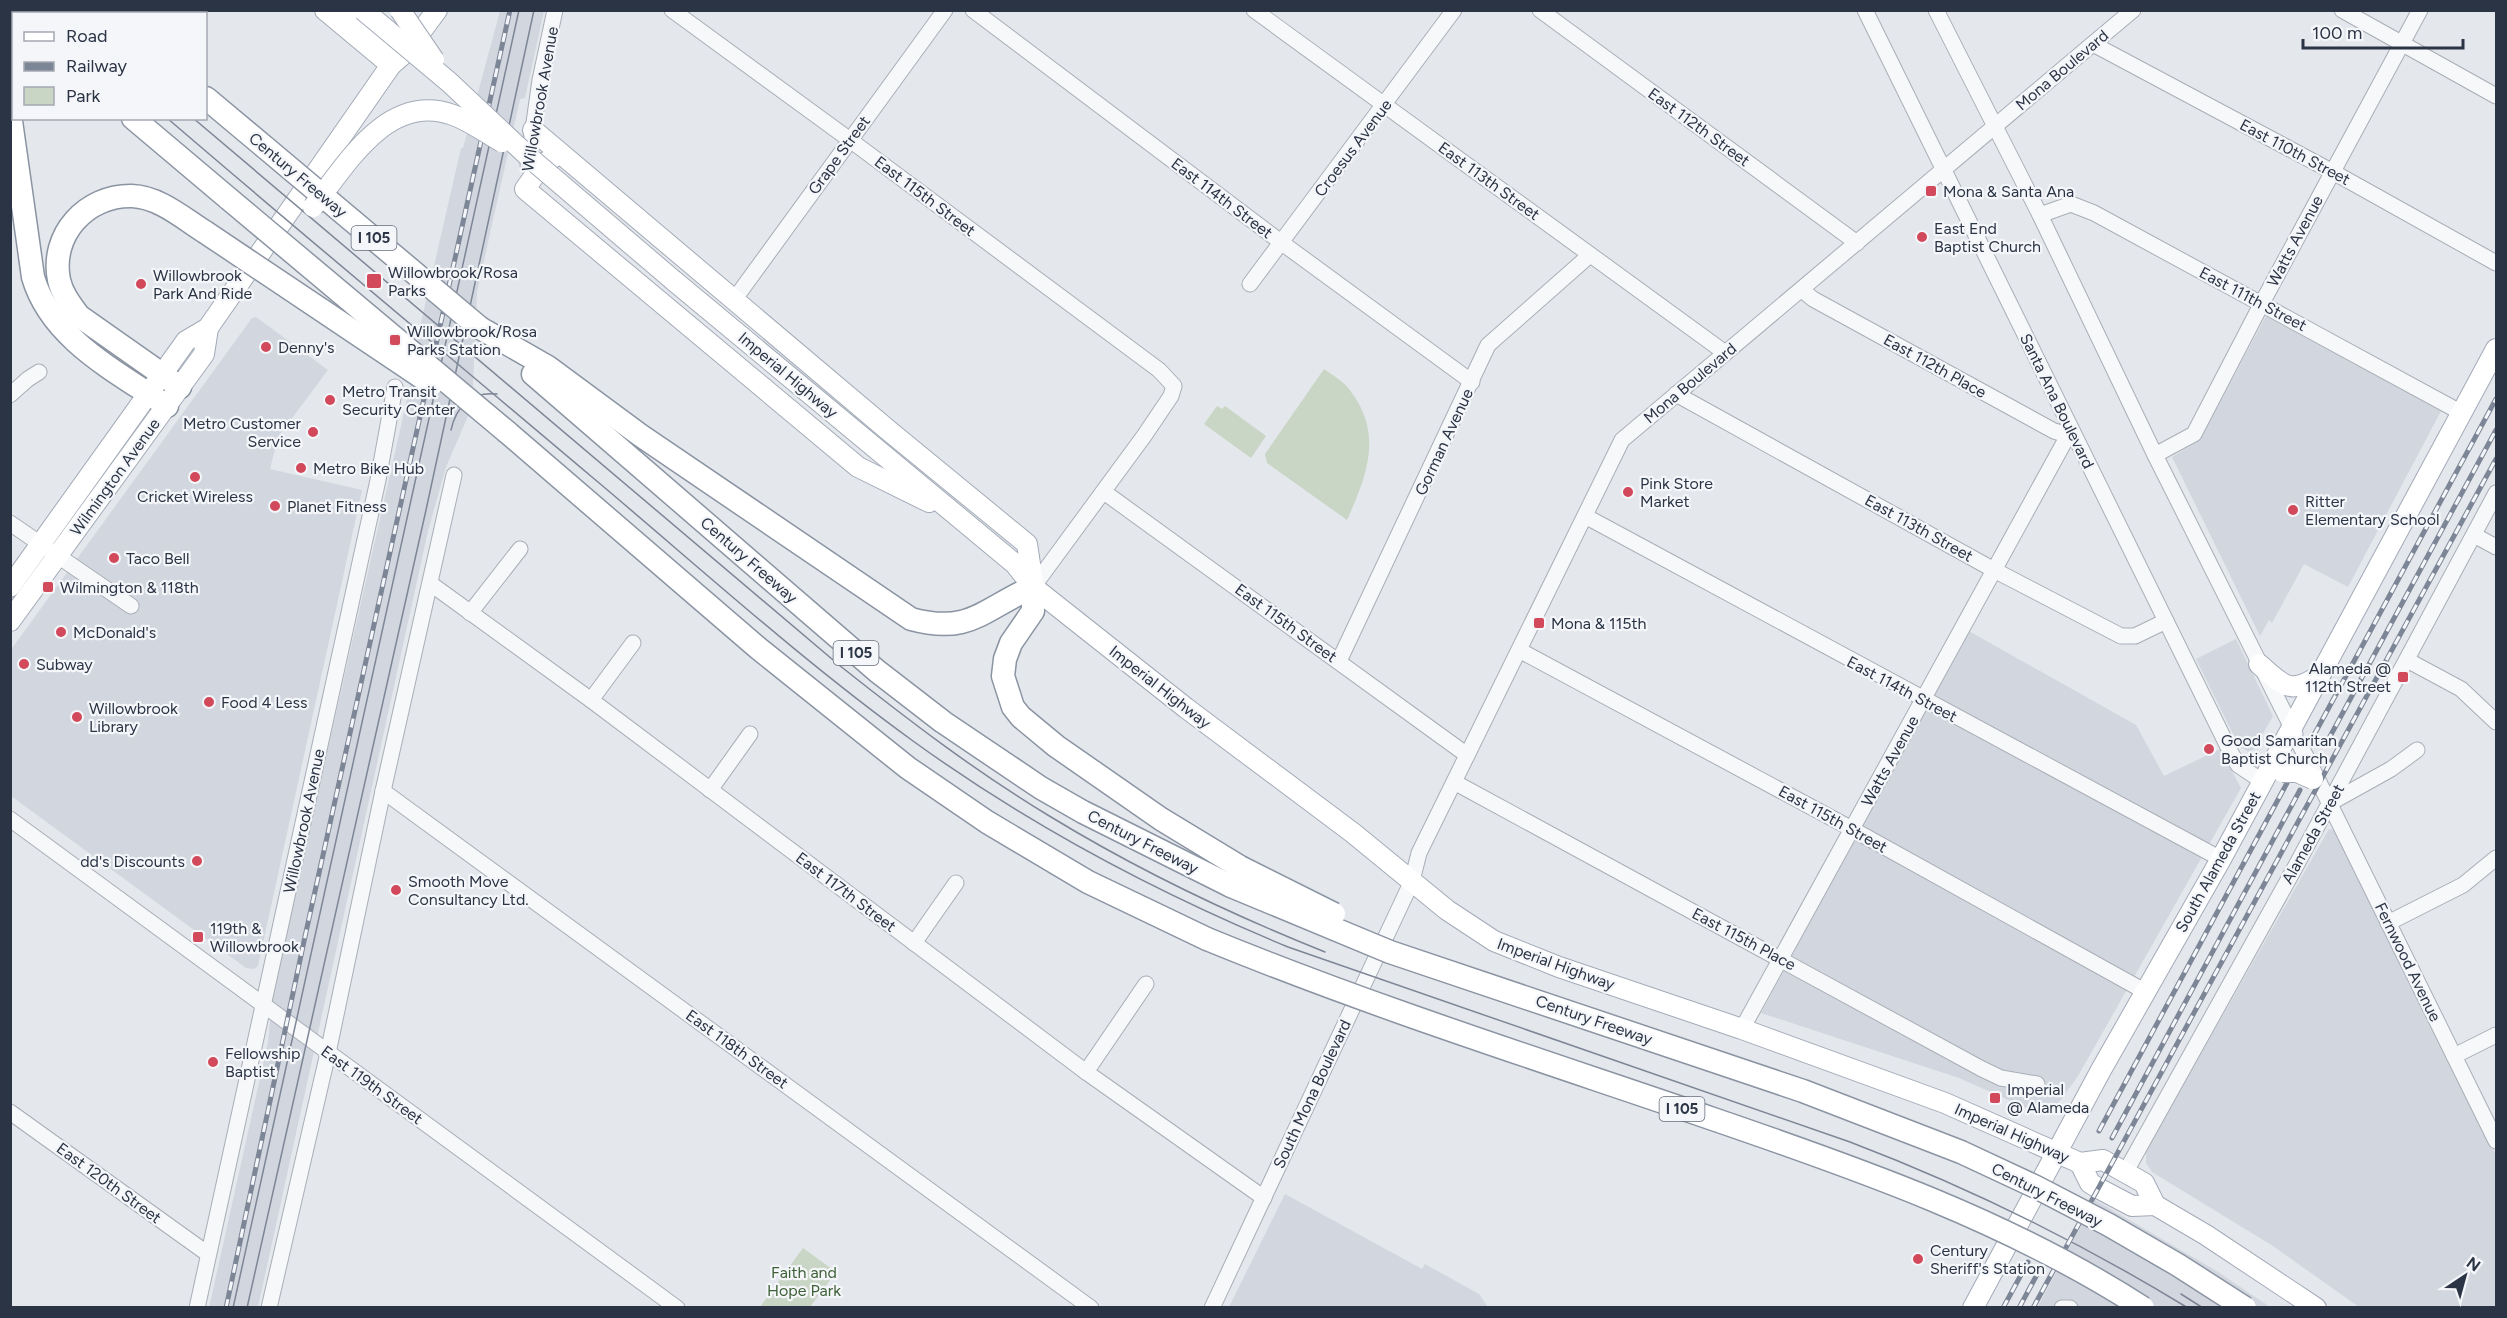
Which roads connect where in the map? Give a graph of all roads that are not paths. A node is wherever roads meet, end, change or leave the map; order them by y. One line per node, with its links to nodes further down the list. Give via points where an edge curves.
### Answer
1 (325, 10): 22 (main road)
2 (338, 10): 21 (main road)
3 (363, 10): 23 (main road, Imperial Highway, bridge)
4 (401, 10): 18 (main road); 23 (main road, bridge)
5 (437, 10): 18 (main road, Wilmington Avenue)
6 (555, 10): 30 (street, Willowbrook Avenue)
7 (672, 10): 31 (street, East 115th Street)
8 (945, 10): 31 (street, Grape Street)
9 (973, 10): 38 (street, East 114th Street)
10 (1254, 10): 26 (street, East 113th Street)
11 (1454, 10): 26 (street, Croesus Avenue)
12 (1540, 10): 39 (street, East 112th Street)
13 (1864, 10): 34 (street, Santa Ana Boulevard)
14 (1936, 10): 29 (street)
15 (2133, 10): 19 (street, Mona Boulevard)
16 (2342, 10): 20 (street)
17 (2420, 10): 20 (street, Watts Avenue)
18 (425, 27): 21 (main road, Wilmington Avenue)
19 (2093, 44): 29 (street, Mona Boulevard); 35 (street, East 110th Street)
20 (2402, 44): 24 (street); 35 (street, Watts Avenue)
21 (406, 52): 22 (main road, Wilmington Avenue)
22 (391, 65): 40 (main road, Wilmington Avenue)
23 (449, 82): 33 (main road, Imperial Highway, bridge)
24 (2496, 96)
25 (207, 99): 49 (highway, Century Freeway / I 105, bridge, via 480,328)
26 (1384, 106): 38 (street, Croesus Avenue); 41 (street, East 113th Street)
27 (10, 114): 56 (highway, via 39,297 62,330)
28 (135, 120): 59 (highway, I 105, bridge)
29 (1995, 127): 34 (street, Mona Boulevard); 37 (street)
30 (533, 130): 32 (main road); 36 (street, Willowbrook Avenue)
31 (850, 140): 45 (street, Grape Street); 62 (street, East 115th Street, via 1159,370 1174,387)
32 (562, 155): 36 (main road, via 542,165); 45 (main road)
33 (530, 158): 40 (main road, bridge, via 454,115 429,112 388,121 366,140 313,207); 64 (main road, Imperial Highway, bridge)
34 (1944, 170): 39 (street, Mona Boulevard); 58 (street, Santa Ana Boulevard)
35 (2333, 172): 42 (street, East 110th Street); 46 (street, Watts Avenue)
36 (525, 189): 64 (main road, via 858,466)
37 (2040, 215): 46 (street, East 111th Street, via 2070,204 2086,210); 60 (street)
38 (1282, 243): 43 (street, Croesus Avenue); 52 (street, East 114th Street)
39 (1857, 243): 44 (street, Mona Boulevard)
40 (260, 252): 51 (main road, Wilmington Avenue, via 208,328 186,341)
41 (1590, 255): 48 (street, East 113th Street); 52 (street, Gorman Avenue, via 1488,345)
42 (2496, 263)
43 (1250, 284)
44 (1802, 290): 48 (street, Mona Boulevard); 58 (street, East 112th Place, via 2057,433)
45 (734, 300): 74 (main road, via 1027,544)
46 (2262, 303): 57 (street, East 111th Street); 60 (street, Watts Avenue, via 2194,434)
47 (2496, 349): 57 (main road, South Alameda Street)
48 (1724, 352): 54 (street, Mona Boulevard)
49 (523, 359): 74 (highway, via 548,367 640,435 910,619 934,625 957,623 976,618); 102 (highway, Century Freeway / I 105, via 877,671 943,722 1049,793 1171,858)
50 (39, 372): 55 (street)
51 (171, 381): 56 (main road, Wilmington Avenue); 59 (highway, bridge, via 79,316 59,282 57,261 62,240 72,223 90,207 109,198 133,196 154,201)
52 (1472, 382): 82 (street, Gorman Avenue)
53 (395, 387): 110 (street, Willowbrook Avenue)
54 (1676, 394): 65 (street, Mona Boulevard, via 1622,440); 71 (street, East 113th Street)
55 (10, 395)
56 (158, 400): 70 (main road, Wilmington Avenue)
57 (2462, 413): 84 (main road, South Alameda Street)
58 (2071, 430): 71 (street, Watts Avenue); 78 (street, Santa Ana Boulevard)
59 (507, 432): 133 (highway, I 105, bridge, via 758,648 908,768 987,822 1088,882 1207,939 1326,986 1901,1186 2045,1251)
60 (2155, 455): 83 (street)
61 (454, 475): 72 (street)
62 (1104, 492): 74 (street); 82 (street, East 115th Street)
63 (2496, 493): 67 (street, Alameda Street)
64 (958, 516): 74 (main road, Imperial Highway, via 1015,564)
65 (1585, 516): 80 (street, Mona Boulevard); 86 (street, East 114th Street)
66 (10, 523): 70 (street)
67 (2474, 535): 68 (street); 81 (street, Alameda Street)
68 (2496, 547)
69 (520, 549): 76 (street)
70 (50, 550): 73 (main road, Wilmington Avenue); 75 (street); 77 (main road, Wilmington Avenue)
71 (1994, 570): 78 (street, East 113th Street, via 2121,636 2135,636); 86 (street, Watts Avenue)
72 (431, 584): 76 (street, East 117th Street); 96 (street)
73 (10, 586)
74 (1033, 587): 102 (highway, via 1033,611 1005,659 1003,676 1013,707 1056,746); 103 (main road, Imperial Highway)
75 (131, 606)
76 (470, 613): 85 (street, East 117th Street)
77 (10, 621)
78 (2166, 621): 93 (street, Santa Ana Boulevard, via 2238,765)
79 (633, 643): 85 (street)
80 (1519, 650): 91 (street, Mona Boulevard); 99 (street, East 115th Street)
81 (2407, 660): 87 (street, via 2461,689); 97 (street, Alameda Street)
82 (1339, 662): 91 (street, East 115th Street)
83 (2259, 664): 84 (main road, via 2296,688); 89 (street)
84 (2320, 675): 89 (main road, South Alameda Street)
85 (591, 700): 95 (street, East 117th Street)
86 (1924, 700): 99 (street, Watts Avenue); 101 (street, East 114th Street)
87 (2496, 722)
88 (750, 734): 95 (street)
89 (2296, 737): 92 (street, bridge); 93 (main road, South Alameda Street)
90 (2417, 750): 97 (street)
91 (1467, 755): 94 (street, Mona Boulevard)
92 (2315, 777): 93 (main road, bridge, via 2282,772); 97 (street, Fernwood Avenue)
93 (2262, 781): 101 (main road, South Alameda Street)
94 (1454, 782): 103 (street, Mona Boulevard, via 1419,853); 107 (street, East 115th Place)
95 (710, 790): 106 (street, East 117th Street)
96 (382, 791): 113 (street); 128 (street, East 118th Street)
97 (2330, 803): 105 (street, Fernwood Avenue); 121 (street, Alameda Street)
98 (10, 819): 110 (street, East 119th Street)
99 (1852, 829): 107 (street, Watts Avenue); 109 (street, East 115th Street)
100 (2496, 858): 105 (street, via 2463,885)
101 (2221, 859): 109 (main road, South Alameda Street)
102 (1236, 877): 134 (highway, Century Freeway, bridge, via 1336,915 1390,952 1764,1078 1941,1144 2109,1225)
103 (1412, 881): 111 (main road, Imperial Highway, via 1494,941); 122 (street, South Mona Boulevard)
104 (956, 883): 106 (street)
105 (2388, 923): 114 (street, Fernwood Avenue)
106 (914, 943): 115 (street, East 117th Street)
107 (1781, 959): 111 (street, Watts Avenue); 116 (street, East 115th Place, via 1982,1070 2001,1078)
108 (1146, 984): 115 (street)
109 (2146, 992): 119 (main road, South Alameda Street)
110 (263, 1006): 113 (street, East 119th Street); 124 (street, Willowbrook Avenue)
111 (1742, 1029): 119 (main road, Imperial Highway, via 1945,1103)
112 (2496, 1035): 114 (street)
113 (328, 1053): 125 (street); 127 (street, East 119th Street)
114 (2454, 1056): 118 (street, Fernwood Avenue)
115 (1086, 1072): 122 (street, East 117th Street)
116 (2037, 1084)
117 (10, 1112): 124 (street, East 120th Street)
118 (2496, 1141)
119 (2057, 1152): 120 (main road, Imperial Highway); 130 (main road)
120 (2080, 1163): 121 (main road, Imperial Highway, via 2103,1160); 123 (main road, Imperial Highway, via 2090,1183 2098,1188 2132,1206)
121 (2125, 1173): 123 (main road, Imperial Highway, via 2144,1183)
122 (1264, 1198): 129 (street, South Mona Boulevard)
123 (2155, 1205): 135 (main road, Imperial Highway)
124 (208, 1254): 126 (street, Willowbrook Avenue)
125 (274, 1305)
126 (197, 1308)
127 (677, 1308)
128 (1090, 1308)
129 (1212, 1308)
130 (1973, 1308)
131 (2062, 1308): 132 (street)
132 (2070, 1308)
133 (2143, 1308)
134 (2245, 1308)
135 (2316, 1308)

